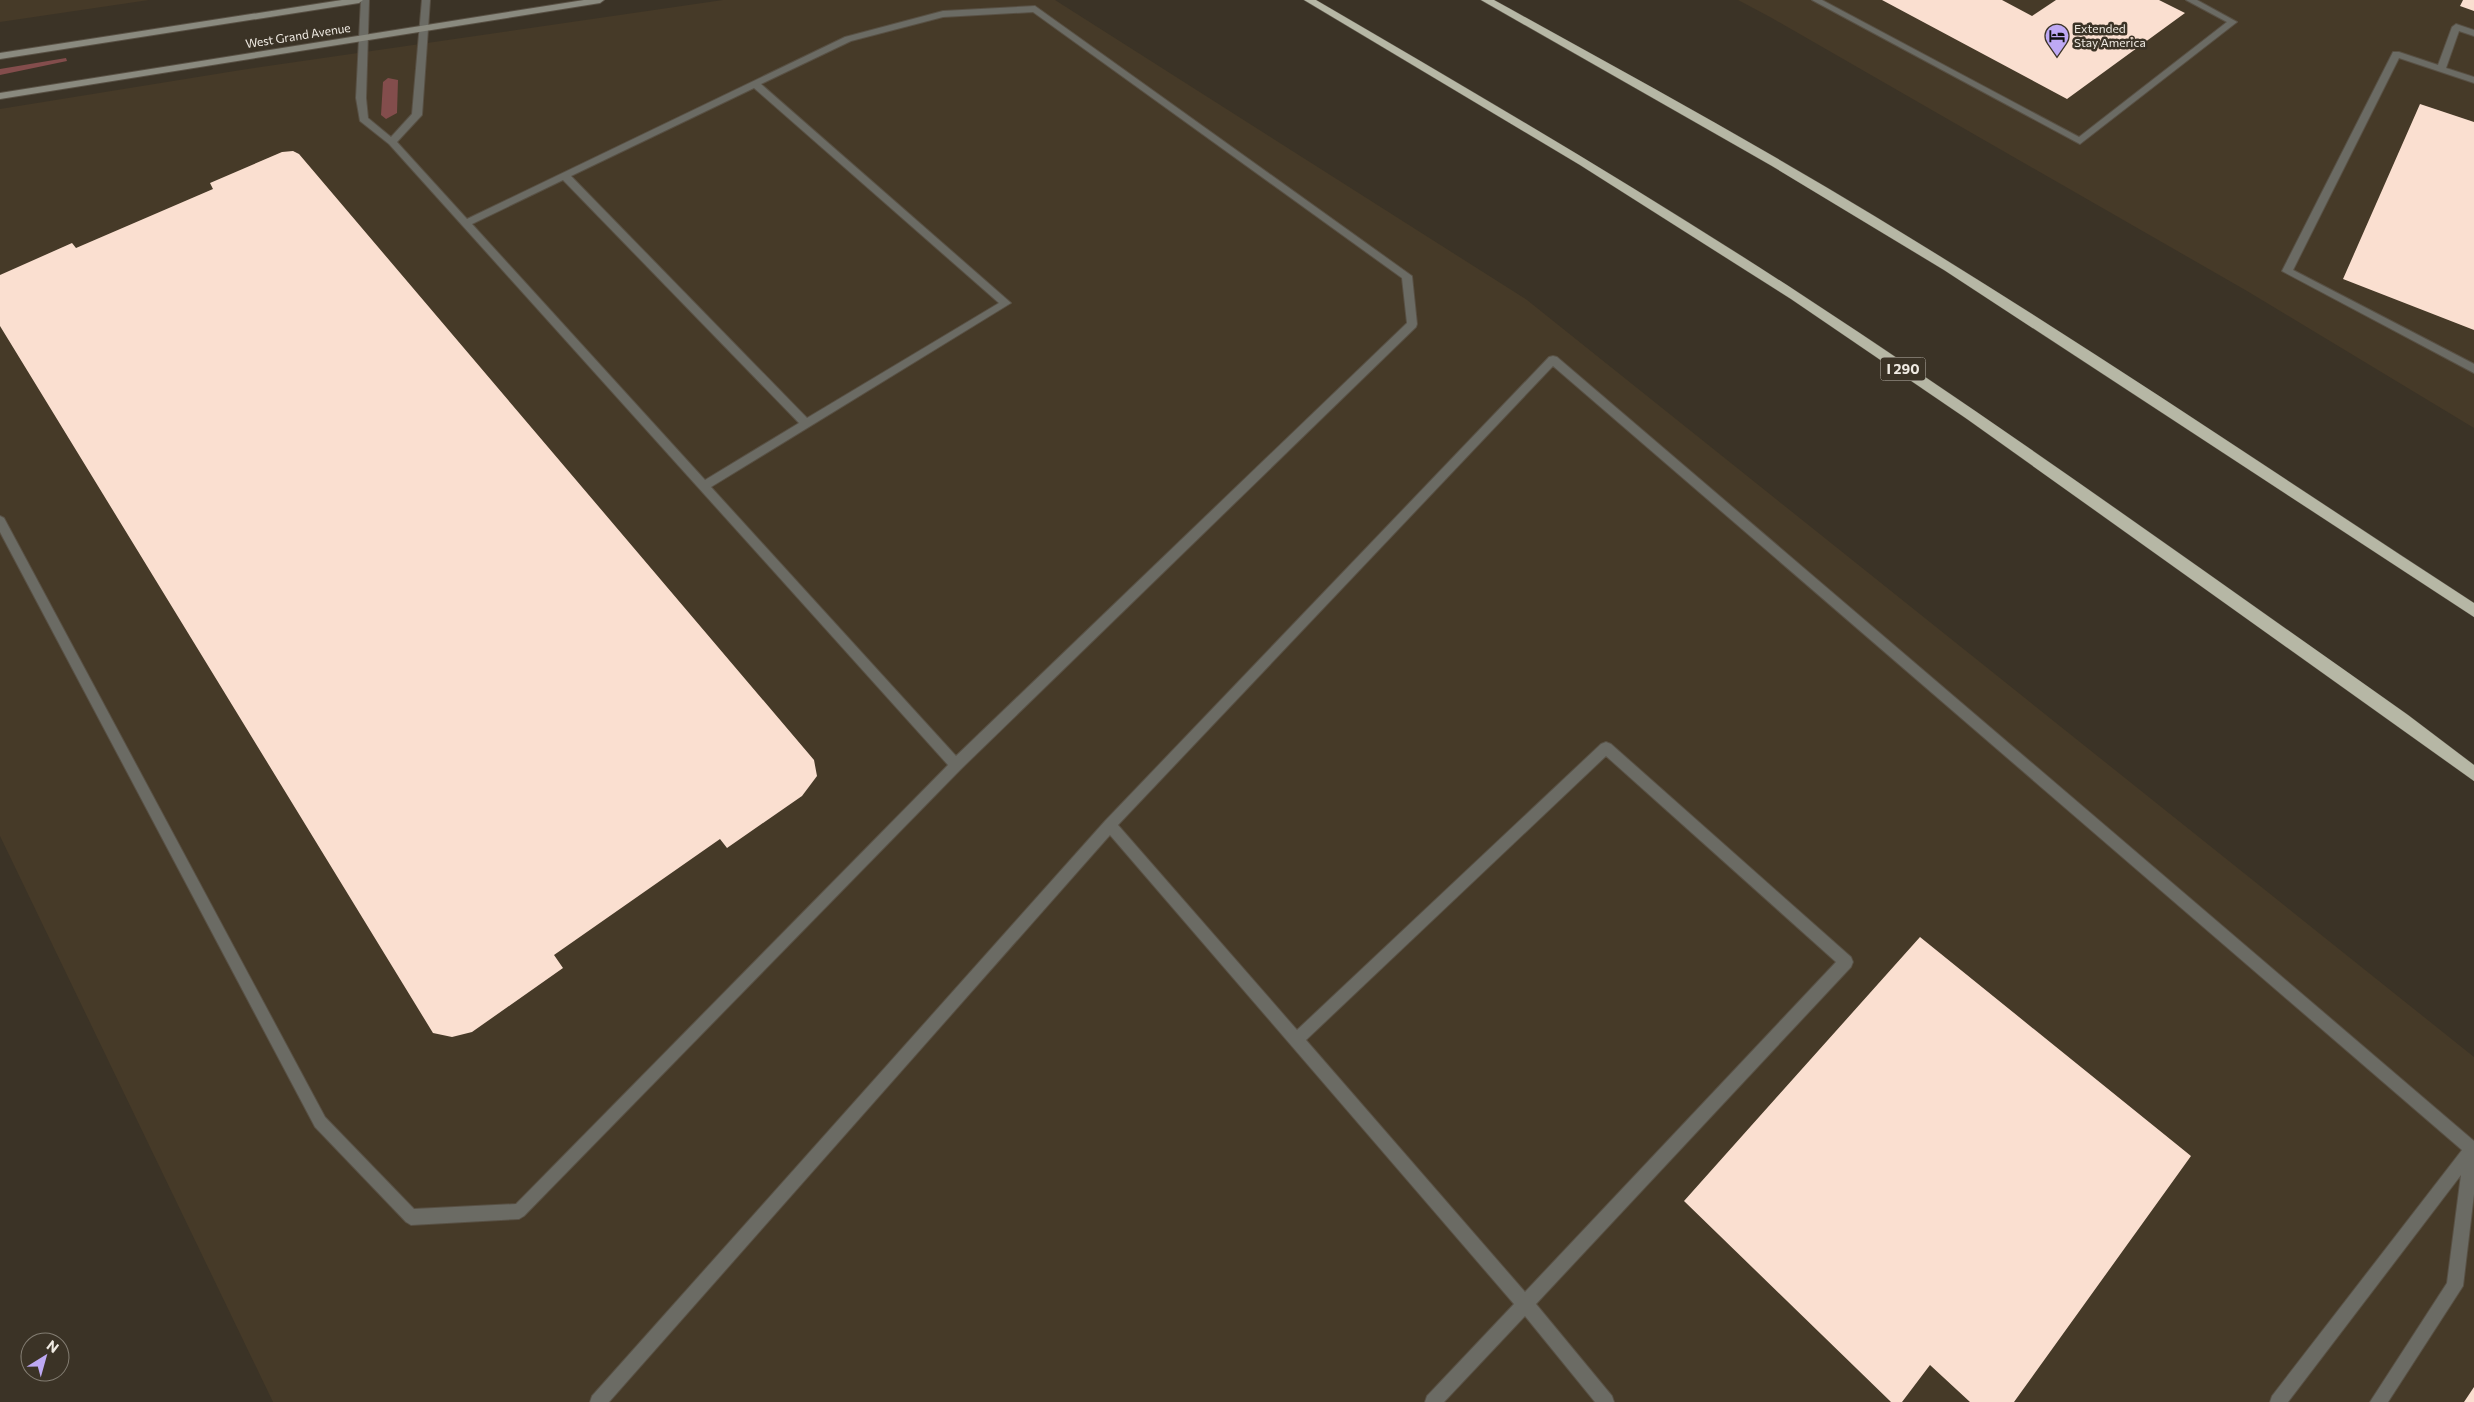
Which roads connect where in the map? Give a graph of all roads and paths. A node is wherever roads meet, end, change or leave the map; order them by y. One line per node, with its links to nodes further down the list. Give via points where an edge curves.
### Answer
1 (359, 0): 12 (main road, West Grand Avenue)
2 (365, 0): 11 (lane)
3 (426, 0): 9 (lane)
4 (600, 0): 9 (main road, West Grand Avenue)
5 (1309, 0): 26 (highway, I 290, via 1584,162 1795,296 1980,421 2403,720)
6 (1486, 0): 24 (highway, via 1672,103 1872,220 2097,362)
7 (1816, 0): 8 (lane, via 2080,141 2233,22)
8 (2190, 0)
9 (426, 28): 11 (main road, West Grand Avenue); 17 (lane, via 417,115)
10 (2474, 33): 13 (lane, via 2456,27)
11 (363, 38): 16 (main road, West Grand Avenue); 17 (lane, via 363,119)
12 (0, 56)
13 (2441, 69): 14 (lane); 20 (lane, via 2396,54 2288,270)
14 (2474, 80)
15 (756, 84): 18 (lane); 21 (lane, via 1006,302); 25 (lane, via 848,39 944,14 1035,9 1407,276 1412,324)
16 (0, 96)
17 (392, 142): 19 (lane)
18 (565, 176): 19 (lane); 21 (lane)
19 (466, 223): 22 (lane)
20 (2474, 369)
21 (806, 424): 22 (lane)
22 (704, 486): 25 (lane)
23 (0, 521): 25 (lane, via 320,1122 411,1217 518,1211)
24 (2474, 612)
25 (956, 765)
26 (2474, 774)
27 (1110, 825): 28 (lane); 29 (lane, via 1553,360); 31 (lane)
28 (1296, 1039): 30 (lane); 30 (lane, via 1606,748 1846,962)
29 (2473, 1150): 34 (lane); 35 (lane, via 2456,1286)
30 (1524, 1304): 32 (lane); 33 (lane)
31 (598, 1402)
32 (1433, 1402)
33 (1606, 1402)
34 (2278, 1402)
35 (2378, 1402)

